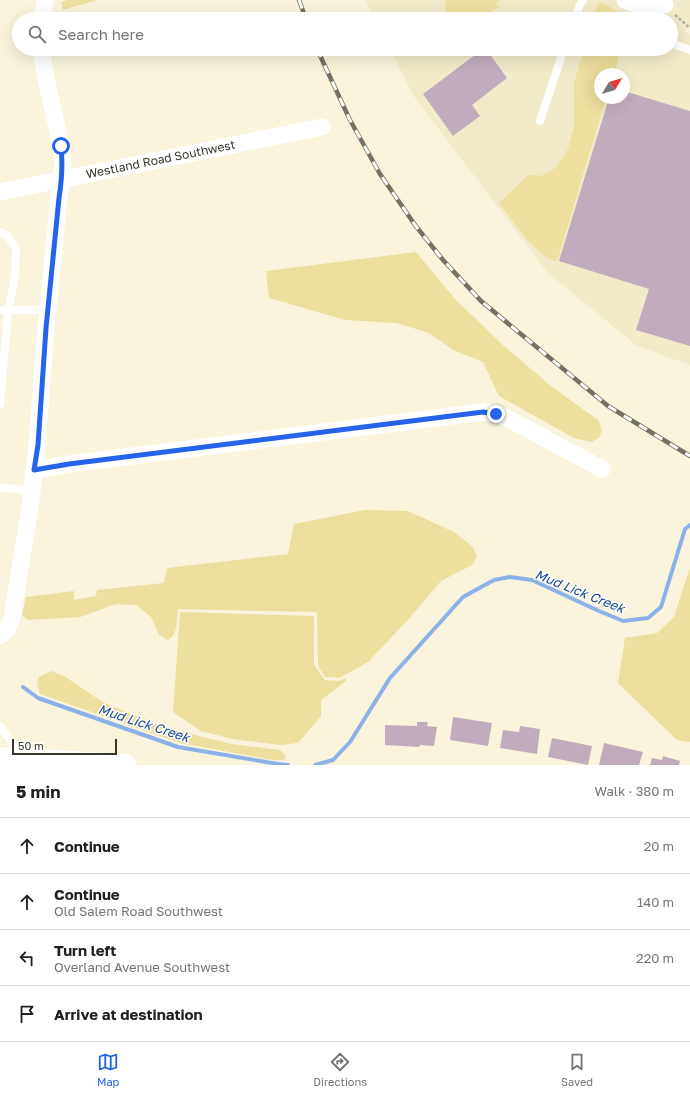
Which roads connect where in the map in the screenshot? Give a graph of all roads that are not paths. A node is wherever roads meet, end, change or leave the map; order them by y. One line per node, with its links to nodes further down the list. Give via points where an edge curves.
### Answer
1 (45, 0): 5 (street)
2 (583, 0): 6 (lane)
3 (625, 0): 4 (street, via 635,5)
4 (660, 8)
5 (43, 12)
6 (577, 12)
7 (678, 46): 8 (lane)
8 (690, 50)
9 (42, 56): 13 (street, via 61,146)
10 (562, 56): 11 (lane)
11 (540, 121)
12 (322, 127): 13 (street, Westland Road Southwest)
13 (62, 179): 14 (street, Westland Road Southwest); 17 (street)
14 (0, 192)
15 (0, 232): 16 (lane, via 8,236 16,248 15,277)
16 (4, 310): 17 (lane); 18 (lane)
17 (48, 310): 20 (street)
18 (0, 406)
19 (602, 469): 20 (street, via 507,418 483,412)
20 (34, 470): 22 (street)
21 (0, 488): 22 (lane)
22 (32, 490): 23 (street, via 12,618)
23 (1, 636)
24 (0, 726): 26 (lane)
25 (0, 758): 26 (street)
26 (26, 763): 27 (street)
27 (125, 765)

